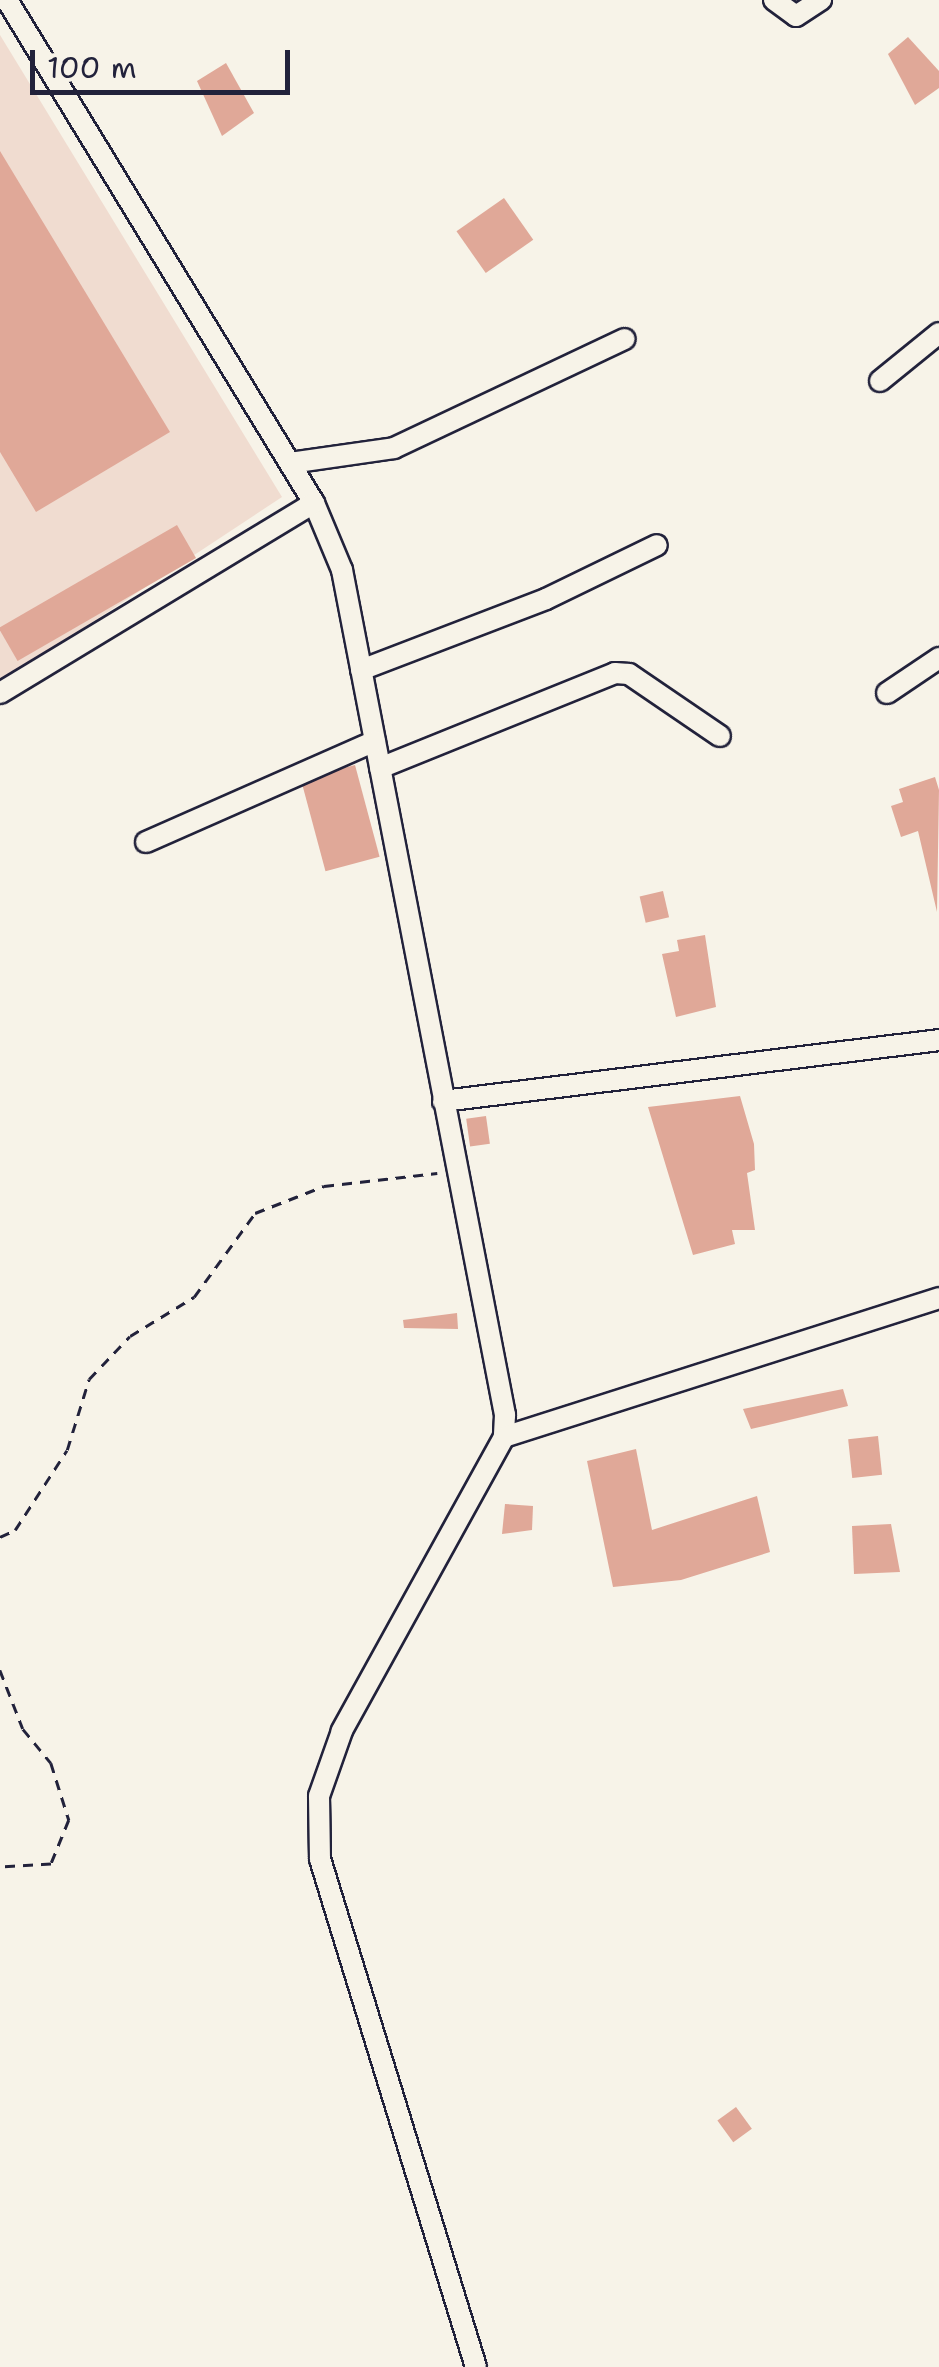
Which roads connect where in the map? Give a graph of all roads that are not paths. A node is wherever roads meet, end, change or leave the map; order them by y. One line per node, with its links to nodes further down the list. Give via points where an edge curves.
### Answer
1 (7, 0): 7 (street)
2 (774, 0): 3 (street, via 796,16)
3 (821, 0)
4 (939, 333): 6 (street)
5 (626, 339): 7 (street, via 394,448)
6 (880, 381)
7 (290, 463): 8 (street)
8 (314, 503): 11 (street, via 342,570); 12 (street)
9 (657, 545): 11 (street, via 546,598)
10 (939, 658): 13 (street)
11 (361, 670): 15 (street)
12 (0, 693)
13 (888, 694)
14 (720, 736): 16 (street, via 629,674 615,674)
15 (375, 742): 16 (street); 17 (street)
16 (380, 768): 19 (street)
17 (146, 842)
18 (939, 1040): 19 (street)
19 (443, 1100): 21 (street)
20 (939, 1298): 21 (street)
21 (504, 1437): 22 (street, via 342,1731 320,1796 320,1859)
22 (476, 2367)

